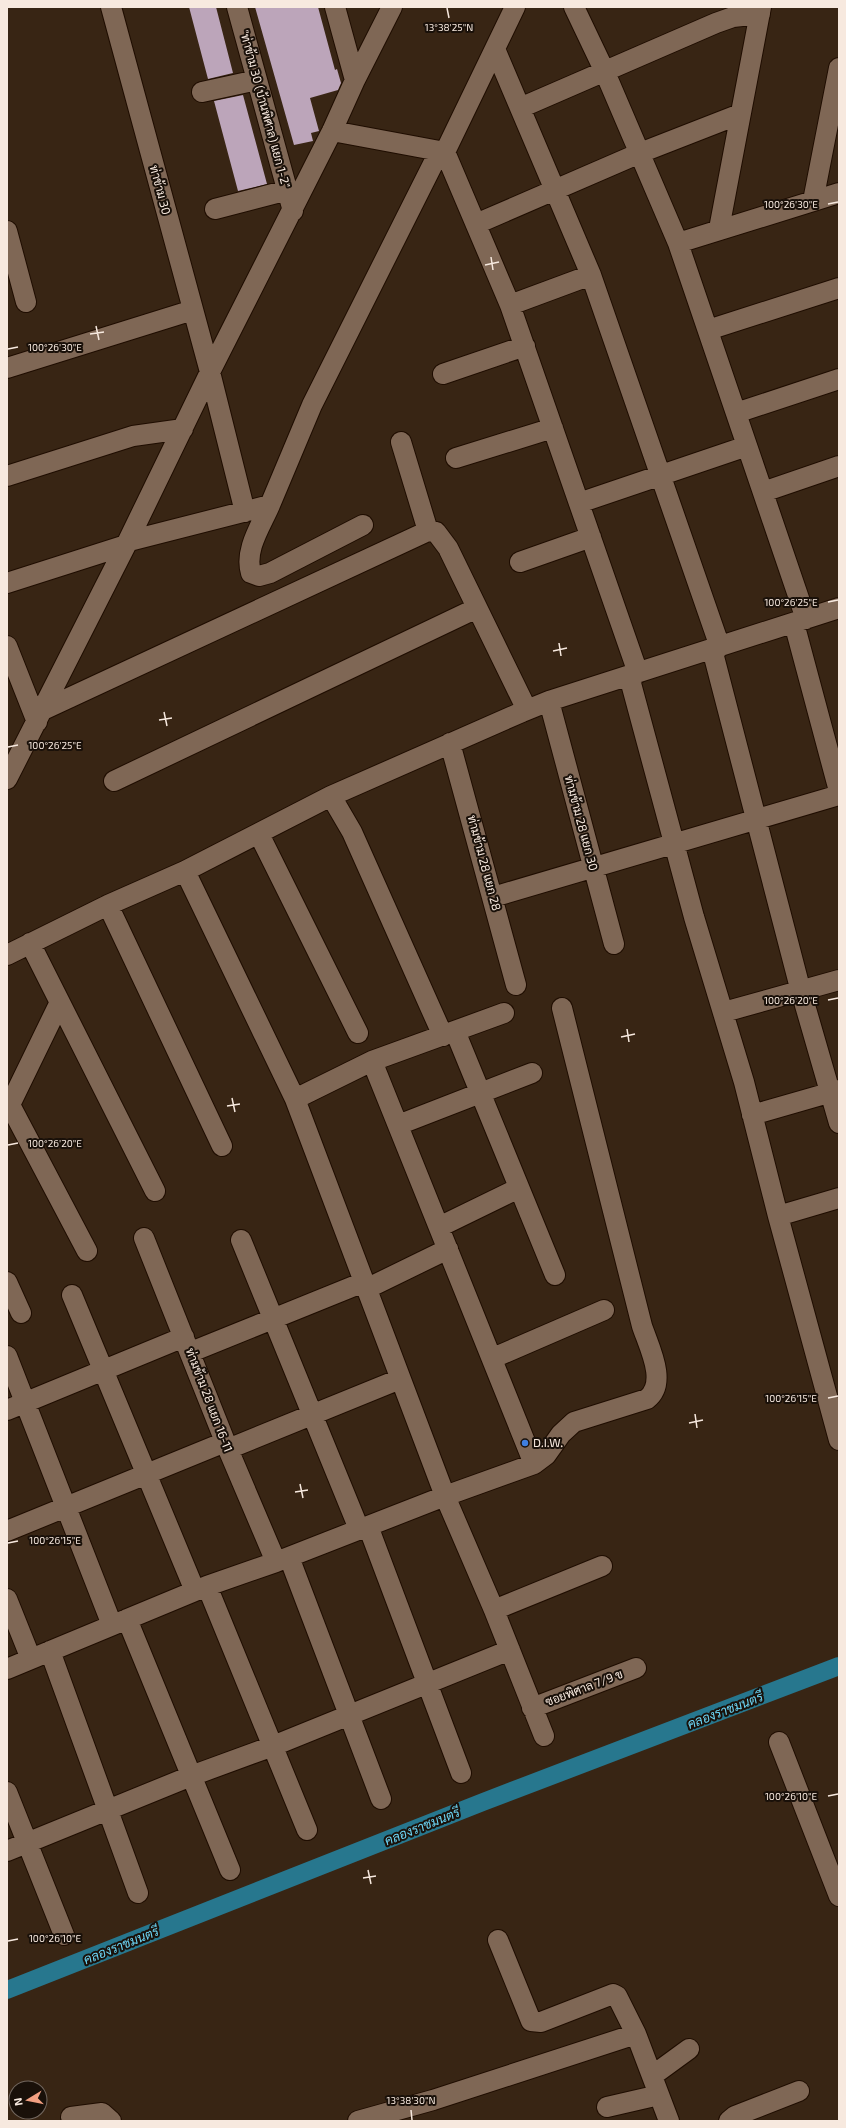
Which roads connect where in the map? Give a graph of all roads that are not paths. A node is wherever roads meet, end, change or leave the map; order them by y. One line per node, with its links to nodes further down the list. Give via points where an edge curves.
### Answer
1 (111, 7): 33 (street, ท่าข้าม 30)
2 (237, 7): 11 (street, "ท่าข้าม 30 (บ้านพิศาล) แยก 1-2")
3 (335, 7): 12 (street)
4 (392, 7): 12 (street)
5 (515, 7): 8 (street)
6 (574, 7): 10 (street)
7 (760, 11): 10 (street, via 716,23); 15 (street)
8 (495, 49): 14 (street); 17 (street)
9 (839, 68): 22 (street)
10 (604, 70): 14 (street); 18 (street)
11 (257, 80): 13 (street); 20 (street, "ท่าข้าม 30 (บ้านพิศาล) แยก 1-2")
12 (355, 80): 16 (street)
13 (202, 92)
14 (520, 108): 19 (street)
15 (740, 114): 18 (street); 26 (street)
16 (332, 131): 17 (street); 24 (street)
17 (442, 152): 25 (street); 51 (street, via 312,405)
18 (640, 153): 19 (street); 28 (street)
19 (555, 188): 25 (street); 29 (street)
20 (288, 190): 23 (street); 24 (street, "ท่าข้าม 30 (บ้านพิศาล) แยก 1-2")
21 (839, 193): 22 (street)
22 (813, 200): 26 (street)
23 (215, 209)
24 (293, 211): 37 (street)
25 (476, 224): 32 (street)
26 (719, 229): 28 (street)
27 (8, 241): 31 (street)
28 (678, 243): 34 (street)
29 (591, 275): 32 (street); 48 (street)
30 (839, 288): 34 (street)
31 (26, 302)
32 (510, 305): 35 (street)
33 (193, 310): 36 (street); 37 (street, ท่าข้าม 30)
34 (708, 330): 40 (street)
35 (525, 346): 38 (street); 41 (street)
36 (7, 368)
37 (210, 372): 42 (street); 52 (street, ท่าข้าม 30)
38 (443, 374)
39 (839, 378): 40 (street)
40 (736, 413): 44 (street)
41 (553, 428): 45 (street); 50 (street)
42 (183, 429): 47 (street, via 133,436); 56 (street)
43 (401, 442): 54 (street)
44 (747, 446): 48 (street); 49 (street)
45 (456, 458)
46 (839, 466): 49 (street)
47 (7, 476)
48 (662, 476): 50 (street); 63 (street)
49 (763, 492): 61 (street)
50 (579, 503): 55 (street)
51 (270, 505): 52 (street); 53 (street, via 248,562 251,573 259,576)
52 (245, 512): 56 (street)
53 (363, 524)
54 (428, 531): 59 (street, via 436,532 442,537); 67 (street)
55 (591, 537): 57 (street); 64 (street)
56 (128, 543): 58 (street); 67 (street)
57 (520, 562)
58 (7, 583)
59 (478, 608): 66 (street); 70 (street)
60 (839, 608): 61 (street)
61 (800, 621): 63 (street); 71 (street)
62 (7, 646): 67 (street)
63 (716, 648): 64 (street); 74 (street)
64 (634, 674): 65 (street); 76 (street)
65 (549, 701): 66 (street); 77 (street, ท่ามข้าม 28 แยก 30)
66 (527, 710): 68 (street)
67 (40, 716): 69 (street)
68 (450, 743): 73 (street); 79 (street, ท่ามข้าม 28 แยก 28)
69 (7, 779)
70 (114, 781)
71 (839, 791)
72 (839, 795): 74 (street)
73 (331, 796): 75 (street); 92 (street, via 352,832)
74 (756, 818): 76 (street); 86 (street)
75 (260, 834): 78 (street); 91 (street)
76 (674, 843): 77 (street); 89 (street)
77 (593, 868): 79 (street); 82 (street, ท่ามข้าม 28 แยก 30)
78 (185, 871): 80 (street); 97 (street)
79 (493, 897): 85 (street, ท่ามข้าม 28 แยก 28)
80 (108, 905): 81 (street); 102 (street)
81 (30, 943): 83 (street); 87 (street)
82 (614, 944)
83 (7, 955)
84 (839, 980): 86 (street)
85 (516, 985)
86 (801, 990): 89 (street); 95 (street)
87 (59, 1004): 98 (street); 104 (street)
88 (562, 1008): 129 (street, via 658,1384 654,1394 647,1399 574,1422)
89 (724, 1012): 99 (street)
90 (504, 1013): 92 (street)
91 (358, 1033)
92 (449, 1033): 93 (street); 96 (street)
93 (372, 1061): 97 (street); 101 (street)
94 (532, 1073): 96 (street)
95 (835, 1091): 99 (street); 100 (street)
96 (480, 1094): 101 (street); 103 (street)
97 (294, 1099): 114 (street)
98 (9, 1108): 111 (street)
99 (752, 1115): 106 (street)
100 (839, 1123)
101 (398, 1126): 107 (street)
102 (222, 1146)
103 (519, 1188): 107 (street); 112 (street)
104 (155, 1191)
105 (839, 1198): 106 (street)
106 (778, 1216): 126 (street)
107 (440, 1227): 110 (street)
108 (144, 1238): 119 (street, ท่ามข้าม 28 แยก 16-11)
109 (241, 1240): 118 (street)
110 (448, 1249): 114 (street); 121 (street)
111 (88, 1251)
112 (555, 1275)
113 (7, 1282): 117 (street)
114 (365, 1286): 118 (street); 123 (street)
115 (72, 1294): 122 (street)
116 (604, 1310): 121 (street)
117 (21, 1313)
118 (273, 1320): 119 (street); 125 (street)
119 (187, 1345): 122 (street); 128 (street, ท่ามข้าม 28 แยก 16-11)
120 (7, 1356): 124 (street)
121 (493, 1358): 129 (street)
122 (103, 1371): 124 (street); 130 (street)
123 (400, 1379): 125 (street); 131 (street)
124 (16, 1407): 132 (street)
125 (313, 1415): 128 (street); 133 (street)
126 (836, 1416): 127 (street)
127 (839, 1440)
128 (226, 1445): 130 (street); 135 (street, ท่ามข้าม 28 แยก 16-11)
129 (534, 1464): 131 (street)
130 (146, 1473): 132 (street); 137 (street)
131 (445, 1496): 133 (street); 139 (street)
132 (66, 1507): 134 (street); 140 (street)
133 (364, 1527): 135 (street); 146 (street)
134 (7, 1531)
135 (283, 1559): 137 (street); 148 (street, ท่ามข้าม 28 แยก 16-11)
136 (602, 1566): 139 (street)
137 (201, 1589): 140 (street); 151 (street)
138 (7, 1599): 143 (street)
139 (494, 1610): 141 (street)
140 (120, 1622): 142 (street); 153 (street)
141 (510, 1650): 146 (street); 147 (street)
142 (50, 1651): 143 (street); 156 (street)
143 (31, 1660): 145 (street)
144 (636, 1668): 147 (street, ซอยพิศาล 7/9 ข)
145 (7, 1669)
146 (428, 1684): 148 (street); 152 (street)
147 (532, 1708): 149 (street)
148 (349, 1714): 151 (street); 155 (street, ท่ามข้าม 28 แยก 16-11)
149 (544, 1736)
150 (779, 1742): 162 (street)
151 (273, 1746): 153 (street); 157 (street)
152 (461, 1773)
153 (191, 1776): 156 (street); 160 (street)
154 (7, 1792): 158 (street)
155 (381, 1799)
156 (109, 1811): 158 (street); 161 (street)
157 (307, 1830)
158 (28, 1844): 159 (street); 163 (street)
159 (7, 1851)
160 (230, 1870)
161 (138, 1893)
162 (839, 1896)
163 (64, 1935)
164 (498, 1940): 165 (street, via 531,2021 541,2022 612,1994 617,1996)
165 (636, 2034): 167 (street); 173 (street, via 433,2100)
166 (689, 2049): 167 (street)
167 (652, 2076): 169 (street)
168 (799, 2091): 175 (street, via 735,2116)
169 (659, 2095): 170 (street); 174 (street)
170 (607, 2108)
171 (72, 2117): 172 (street, via 102,2113)
172 (111, 2121)
173 (358, 2121)
174 (669, 2121)
175 (730, 2121)

